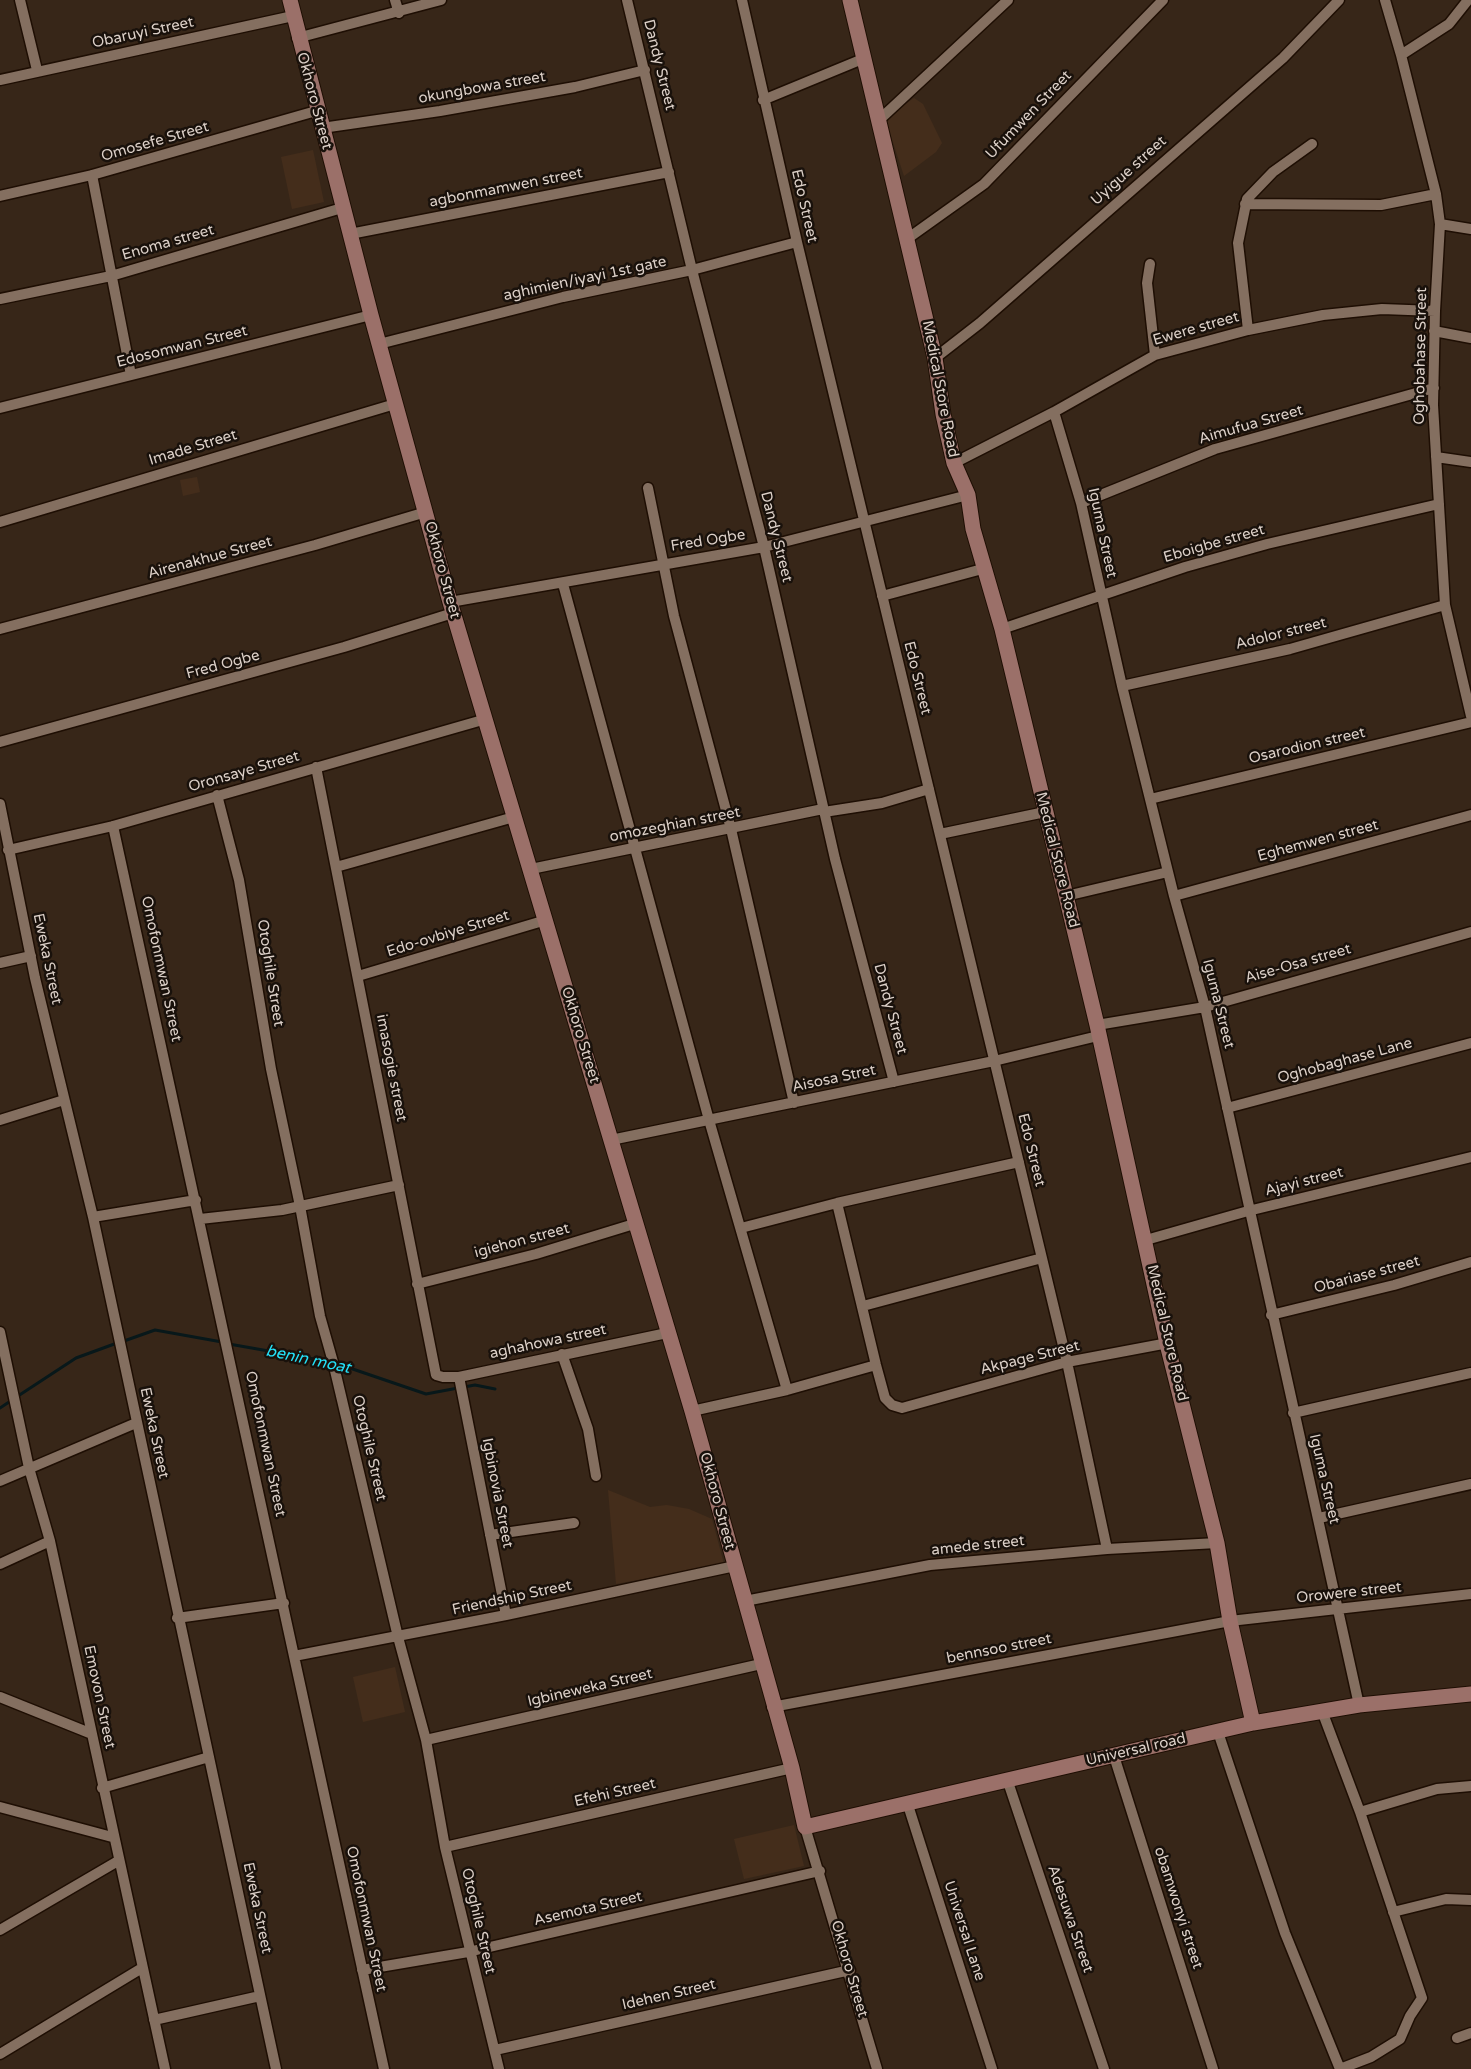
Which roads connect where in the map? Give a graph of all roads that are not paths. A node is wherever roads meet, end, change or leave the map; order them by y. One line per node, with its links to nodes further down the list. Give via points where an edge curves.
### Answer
1 (20, 0): 18 (street)
2 (290, 0): 14 (street, Okhoro Street)
3 (395, 0): 13 (street)
4 (441, 0): 13 (street)
5 (627, 0): 19 (street, Dandy Street)
6 (742, 0): 21 (street, Edo Street)
7 (850, 0): 17 (street, Medical Store Road)
8 (1008, 0): 23 (street)
9 (1163, 0): 35 (street, Ufumwen Street, via 984,184)
10 (1339, 0): 48 (street, Uyigue street, via 1283,58)
11 (1385, 0): 16 (street, Oghobahase Street)
12 (1468, 0): 16 (street, via 1449,24)
13 (399, 13): 15 (street)
14 (293, 16): 15 (street, Okhoro Street); 18 (street, Obaruyi Street)
15 (297, 38): 22 (street, Okhoro Street)
16 (1401, 55): 28 (street, Oghobahase Street)
17 (865, 58): 21 (street); 23 (street, Medical Store Road)
18 (37, 70): 20 (street, Obaruyi Street)
19 (645, 70): 24 (street, okungbowa street, via 575,87); 26 (street, Dandy Street)
20 (0, 80)
21 (763, 100): 36 (street, Edo Street)
22 (316, 111): 24 (street, Okhoro Street); 27 (street, Omosefe Street)
23 (879, 121): 35 (street, Medical Store Road)
24 (322, 128): 31 (street, Okhoro Street)
25 (1312, 144): 30 (street, via 1273,172)
26 (669, 172): 34 (street, agbonmamwen street); 38 (street, Dandy Street)
27 (92, 175): 29 (street, Omosefe Street); 39 (street)
28 (1436, 194): 30 (street, via 1381,205); 32 (street, Oghobahase Street)
29 (0, 196)
30 (1245, 204): 43 (street, via 1238,243)
31 (342, 208): 34 (street, Okhoro Street); 39 (street, Enoma street)
32 (1440, 224): 33 (street); 41 (street, Oghobahase Street)
33 (1471, 229)
34 (350, 234): 42 (street, Okhoro Street)
35 (908, 239): 48 (street, Medical Store Road)
36 (797, 242): 38 (street, aghimien/iyayi 1st gate); 62 (street, Edo Street)
37 (1150, 264): 47 (street, via 1147,283)
38 (692, 270): 46 (street, aghimien/iyayi 1st gate, via 563,297); 64 (street, Dandy Street)
39 (111, 276): 40 (street, Enoma street); 49 (street)
40 (0, 299)
41 (1435, 311): 43 (street, Ewere street, via 1382,309 1323,315); 44 (street, Oghobahase Street)
42 (371, 315): 46 (street, Okhoro Street); 49 (street, Edosomwan Street)
43 (1248, 330): 47 (street, Ewere street)
44 (1434, 331): 45 (street); 50 (street, Oghobahase Street)
45 (1471, 338)
46 (379, 344): 51 (street, Okhoro Street)
47 (1155, 355): 53 (street, Ewere street)
48 (935, 358): 56 (street, Medical Store Road)
49 (131, 375): 52 (street, Edosomwan Street)
50 (1434, 388): 54 (street, Oghobahase Street); 59 (street, Aimufua Street, via 1215,449)
51 (395, 404): 61 (street, Okhoro Street); 63 (street, Imade Street)
52 (0, 408)
53 (1054, 411): 56 (street, Ewere street); 59 (street, Iguma Street)
54 (1436, 457): 55 (street); 60 (street, Oghobahase Street)
55 (1471, 462)
56 (954, 463): 58 (street, Medical Store Road)
57 (648, 488): 65 (street)
58 (968, 495): 62 (street, Fred Ogbe); 66 (street, Medical Store Road, via 973,529)
59 (1081, 503): 68 (street, Iguma Street)
60 (1439, 504): 68 (street, Eboigbe street, via 1267,544); 70 (street, Oghobahase Street)
61 (426, 512): 71 (street, Okhoro Street); 72 (street, Airenakhue Street)
62 (864, 521): 64 (street, Fred Ogbe); 69 (street, Edo Street)
63 (0, 522)
64 (764, 547): 65 (street, Fred Ogbe); 84 (street, Dandy Street)
65 (665, 563): 67 (street, Fred Ogbe); 89 (street, via 674,616)
66 (986, 568): 69 (street); 73 (street, Medical Store Road)
67 (563, 584): 71 (street, Fred Ogbe); 91 (street)
68 (1100, 595): 73 (street, Eboigbe street); 74 (street, Iguma Street)
69 (882, 596): 80 (street, Edo Street)
70 (1445, 604): 74 (street, Adolor street, via 1290,649); 75 (street, Oghobahase Street)
71 (451, 608): 76 (street, Okhoro Street); 78 (street, Fred Ogbe, via 344,647)
72 (0, 629)
73 (1002, 629): 85 (street, Medical Store Road)
74 (1122, 686): 82 (street, Iguma Street)
75 (1471, 716)
76 (486, 718): 79 (street, Oronsaye Street); 87 (street, Okhoro Street)
77 (1471, 722): 82 (street, Osarodion street)
78 (0, 742)
79 (316, 767): 81 (street, Oronsaye Street); 93 (street, imasogie street)
80 (929, 789): 84 (street, omozeghian street, via 882,802); 90 (street, Edo Street)
81 (217, 795): 88 (street, Oronsaye Street); 119 (street, Otoghile Street, via 239,880 271,1069)
82 (1150, 799): 95 (street, Iguma Street)
83 (0, 804): 92 (street, Eweka Street)
84 (824, 811): 89 (street, omozeghian street); 107 (street, Dandy Street)
85 (1046, 812): 90 (street); 96 (street, Medical Store Road)
86 (1471, 815): 97 (street, Eghemwen street)
87 (514, 817): 93 (street); 94 (street, Okhoro Street)
88 (113, 826): 92 (street, Oronsaye Street); 117 (street, Omofonmwan Street)
89 (731, 830): 91 (street, omozeghian street); 109 (street)
90 (940, 834): 106 (street, Edo Street)
91 (637, 849): 94 (street, omozeghian street); 112 (street)
92 (9, 850): 100 (street, Eweka Street)
93 (336, 867): 102 (street, imasogie street)
94 (531, 869): 98 (street, Okhoro Street)
95 (1168, 872): 96 (street); 97 (street, Iguma Street)
96 (1066, 896): 104 (street, Medical Store Road)
97 (1174, 896): 103 (street, Iguma Street)
98 (546, 920): 102 (street, Edo-ovbiye Street); 113 (street, Okhoro Street)
99 (1471, 932): 103 (street, Aise-Osa street)
100 (31, 956): 101 (street); 108 (street, Eweka Street)
101 (0, 963)
102 (358, 976): 116 (street, imasogie street)
103 (1205, 1006): 104 (street, Aise-Osa street); 110 (street, Iguma Street)
104 (1097, 1030): 106 (street, Aisosa Stret); 125 (street, Medical Store Road)
105 (1471, 1043): 110 (street, Oghobaghase Lane)
106 (994, 1061): 107 (street, Aisosa Stret); 115 (street, Edo Street)
107 (894, 1082): 109 (street, Aisosa Stret)
108 (64, 1100): 111 (street); 121 (street, Eweka Street)
109 (794, 1102): 112 (street, Aisosa Stret)
110 (1227, 1108): 120 (street, Iguma Street)
111 (0, 1119)
112 (709, 1120): 113 (street, Aisosa Stret); 124 (street)
113 (611, 1140): 123 (street, Okhoro Street)
114 (1471, 1157): 120 (street, Ajayi street)
115 (1019, 1162): 118 (street); 126 (street, Edo Street)
116 (399, 1185): 119 (street); 128 (street, imasogie street)
117 (196, 1200): 121 (street); 122 (street, Omofonmwan Street)
118 (837, 1203): 124 (street); 129 (street)
119 (300, 1206): 122 (street); 163 (street, Otoghile Street, via 320,1316)
120 (1248, 1211): 125 (street, Ajayi street); 130 (street, Iguma Street)
121 (93, 1217): 143 (street, Eweka Street)
122 (200, 1219): 158 (street, Omofonmwan Street)
123 (634, 1224): 128 (street, igiehon street); 132 (street, Okhoro Street)
124 (741, 1228): 140 (street)
125 (1146, 1240): 133 (street, Medical Store Road)
126 (1042, 1258): 129 (street); 135 (street, Edo Street)
127 (1471, 1262): 130 (street, Obariase street)
128 (417, 1284): 138 (street, imasogie street)
129 (862, 1306): 136 (street)
130 (1271, 1315): 142 (street, Iguma Street)
131 (0, 1332): 144 (street, Emovon Street)
132 (667, 1333): 134 (street, aghahowa street); 141 (street, Okhoro Street)
133 (1168, 1343): 135 (street, Akpage Street); 152 (street, Medical Store Road)
134 (562, 1354): 139 (street, aghahowa street); 145 (street, via 588,1429)
135 (1067, 1362): 136 (street, Akpage Street, via 902,1408 885,1398); 153 (street, Edo Street)
136 (876, 1365): 140 (street)
137 (1471, 1373): 142 (street)
138 (436, 1375): 139 (street, aghahowa street)
139 (459, 1377): 150 (street, Igbinovia Street)
140 (788, 1390): 141 (street)
141 (692, 1412): 155 (street, Okhoro Street)
142 (1293, 1413): 148 (street, Iguma Street)
143 (136, 1423): 144 (street); 161 (street, Eweka Street)
144 (29, 1468): 146 (street); 151 (street, Emovon Street)
145 (596, 1476)
146 (0, 1481)
147 (1471, 1484): 148 (street)
148 (1319, 1518): 159 (street, Iguma Street)
149 (574, 1523): 150 (street)
150 (490, 1535): 160 (street, Igbinovia Street)
151 (50, 1541): 154 (street); 173 (street, Emovon Street)
152 (1217, 1543): 153 (street, amede street); 162 (street, Medical Store Road)
153 (1107, 1549): 157 (street, amede street, via 930,1565)
154 (0, 1564)
155 (735, 1566): 157 (street, Okhoro Street); 160 (street, Friendship Street)
156 (1471, 1594): 159 (street, Orowere street)
157 (745, 1601): 165 (street, Okhoro Street)
158 (284, 1603): 161 (street); 164 (street, Omofonmwan Street)
159 (1336, 1609): 162 (street, Orowere street); 168 (street, Iguma Street)
160 (506, 1615): 163 (street, Friendship Street)
161 (177, 1618): 176 (street, Eweka Street)
162 (1230, 1621): 169 (street, bennsoo street); 171 (street, Medical Store Road)
163 (398, 1637): 164 (street, Friendship Street); 174 (street, Otoghile Street)
164 (294, 1656): 194 (street, Omofonmwan Street)
165 (761, 1665): 169 (street, Okhoro Street); 174 (street, Igbineweka Street)
166 (1471, 1694): 168 (street, Universal road)
167 (0, 1696): 173 (street)
168 (1359, 1705): 170 (street, Universal road)
169 (772, 1707): 177 (street, Okhoro Street)
170 (1322, 1712): 171 (street, Universal road); 183 (street)
171 (1253, 1723): 172 (street, Universal road)
172 (1218, 1731): 175 (street, Universal road); 210 (street, via 1285,1933)
173 (92, 1734): 180 (street, Emovon Street)
174 (426, 1740): 186 (street, Otoghile Street)
175 (1114, 1756): 178 (street, Universal road); 209 (street, obamwonyi street)
176 (209, 1757): 180 (street); 196 (street, Eweka Street)
177 (792, 1768): 184 (street, Okhoro Street); 186 (street, Efehi Street)
178 (1007, 1779): 181 (street, Universal road); 208 (street, Adesuwa Street)
179 (1471, 1786): 183 (street, via 1437,1789)
180 (102, 1788): 185 (street, Emovon Street)
181 (907, 1802): 184 (street, Universal road); 207 (street, Universal Lane)
182 (2, 1810): 185 (street)
183 (1360, 1812): 190 (street)
184 (806, 1827): 188 (street, Okhoro Street)
185 (112, 1837): 187 (street, Emovon Street)
186 (445, 1847): 192 (street, Otoghile Street)
187 (118, 1861): 191 (street); 193 (street, Emovon Street)
188 (820, 1871): 192 (street, Asemota Street); 195 (street, Okhoro Street)
189 (1471, 1900): 190 (street, via 1446,1899)
190 (1393, 1912): 210 (street, via 1422,1998 1400,2039 1371,2057)
191 (0, 1930)
192 (468, 1952): 194 (street, Asemota Street); 200 (street, Otoghile Street)
193 (142, 1968): 197 (street, Emovon Street); 201 (street)
194 (362, 1970): 204 (street, Omofonmwan Street)
195 (850, 1970): 200 (street, Idehen Street); 206 (street, Okhoro Street)
196 (260, 1996): 197 (street); 203 (street, Eweka Street)
197 (154, 2020): 202 (street, Emovon Street)
198 (1471, 2033): 199 (street)
199 (1456, 2038)
200 (495, 2050): 205 (street, Otoghile Street)
201 (0, 2054)
202 (165, 2069)
203 (276, 2069)
204 (384, 2069)
205 (499, 2069)
206 (877, 2069)
207 (992, 2069)
208 (1104, 2069)
209 (1213, 2069)
210 (1340, 2069)

